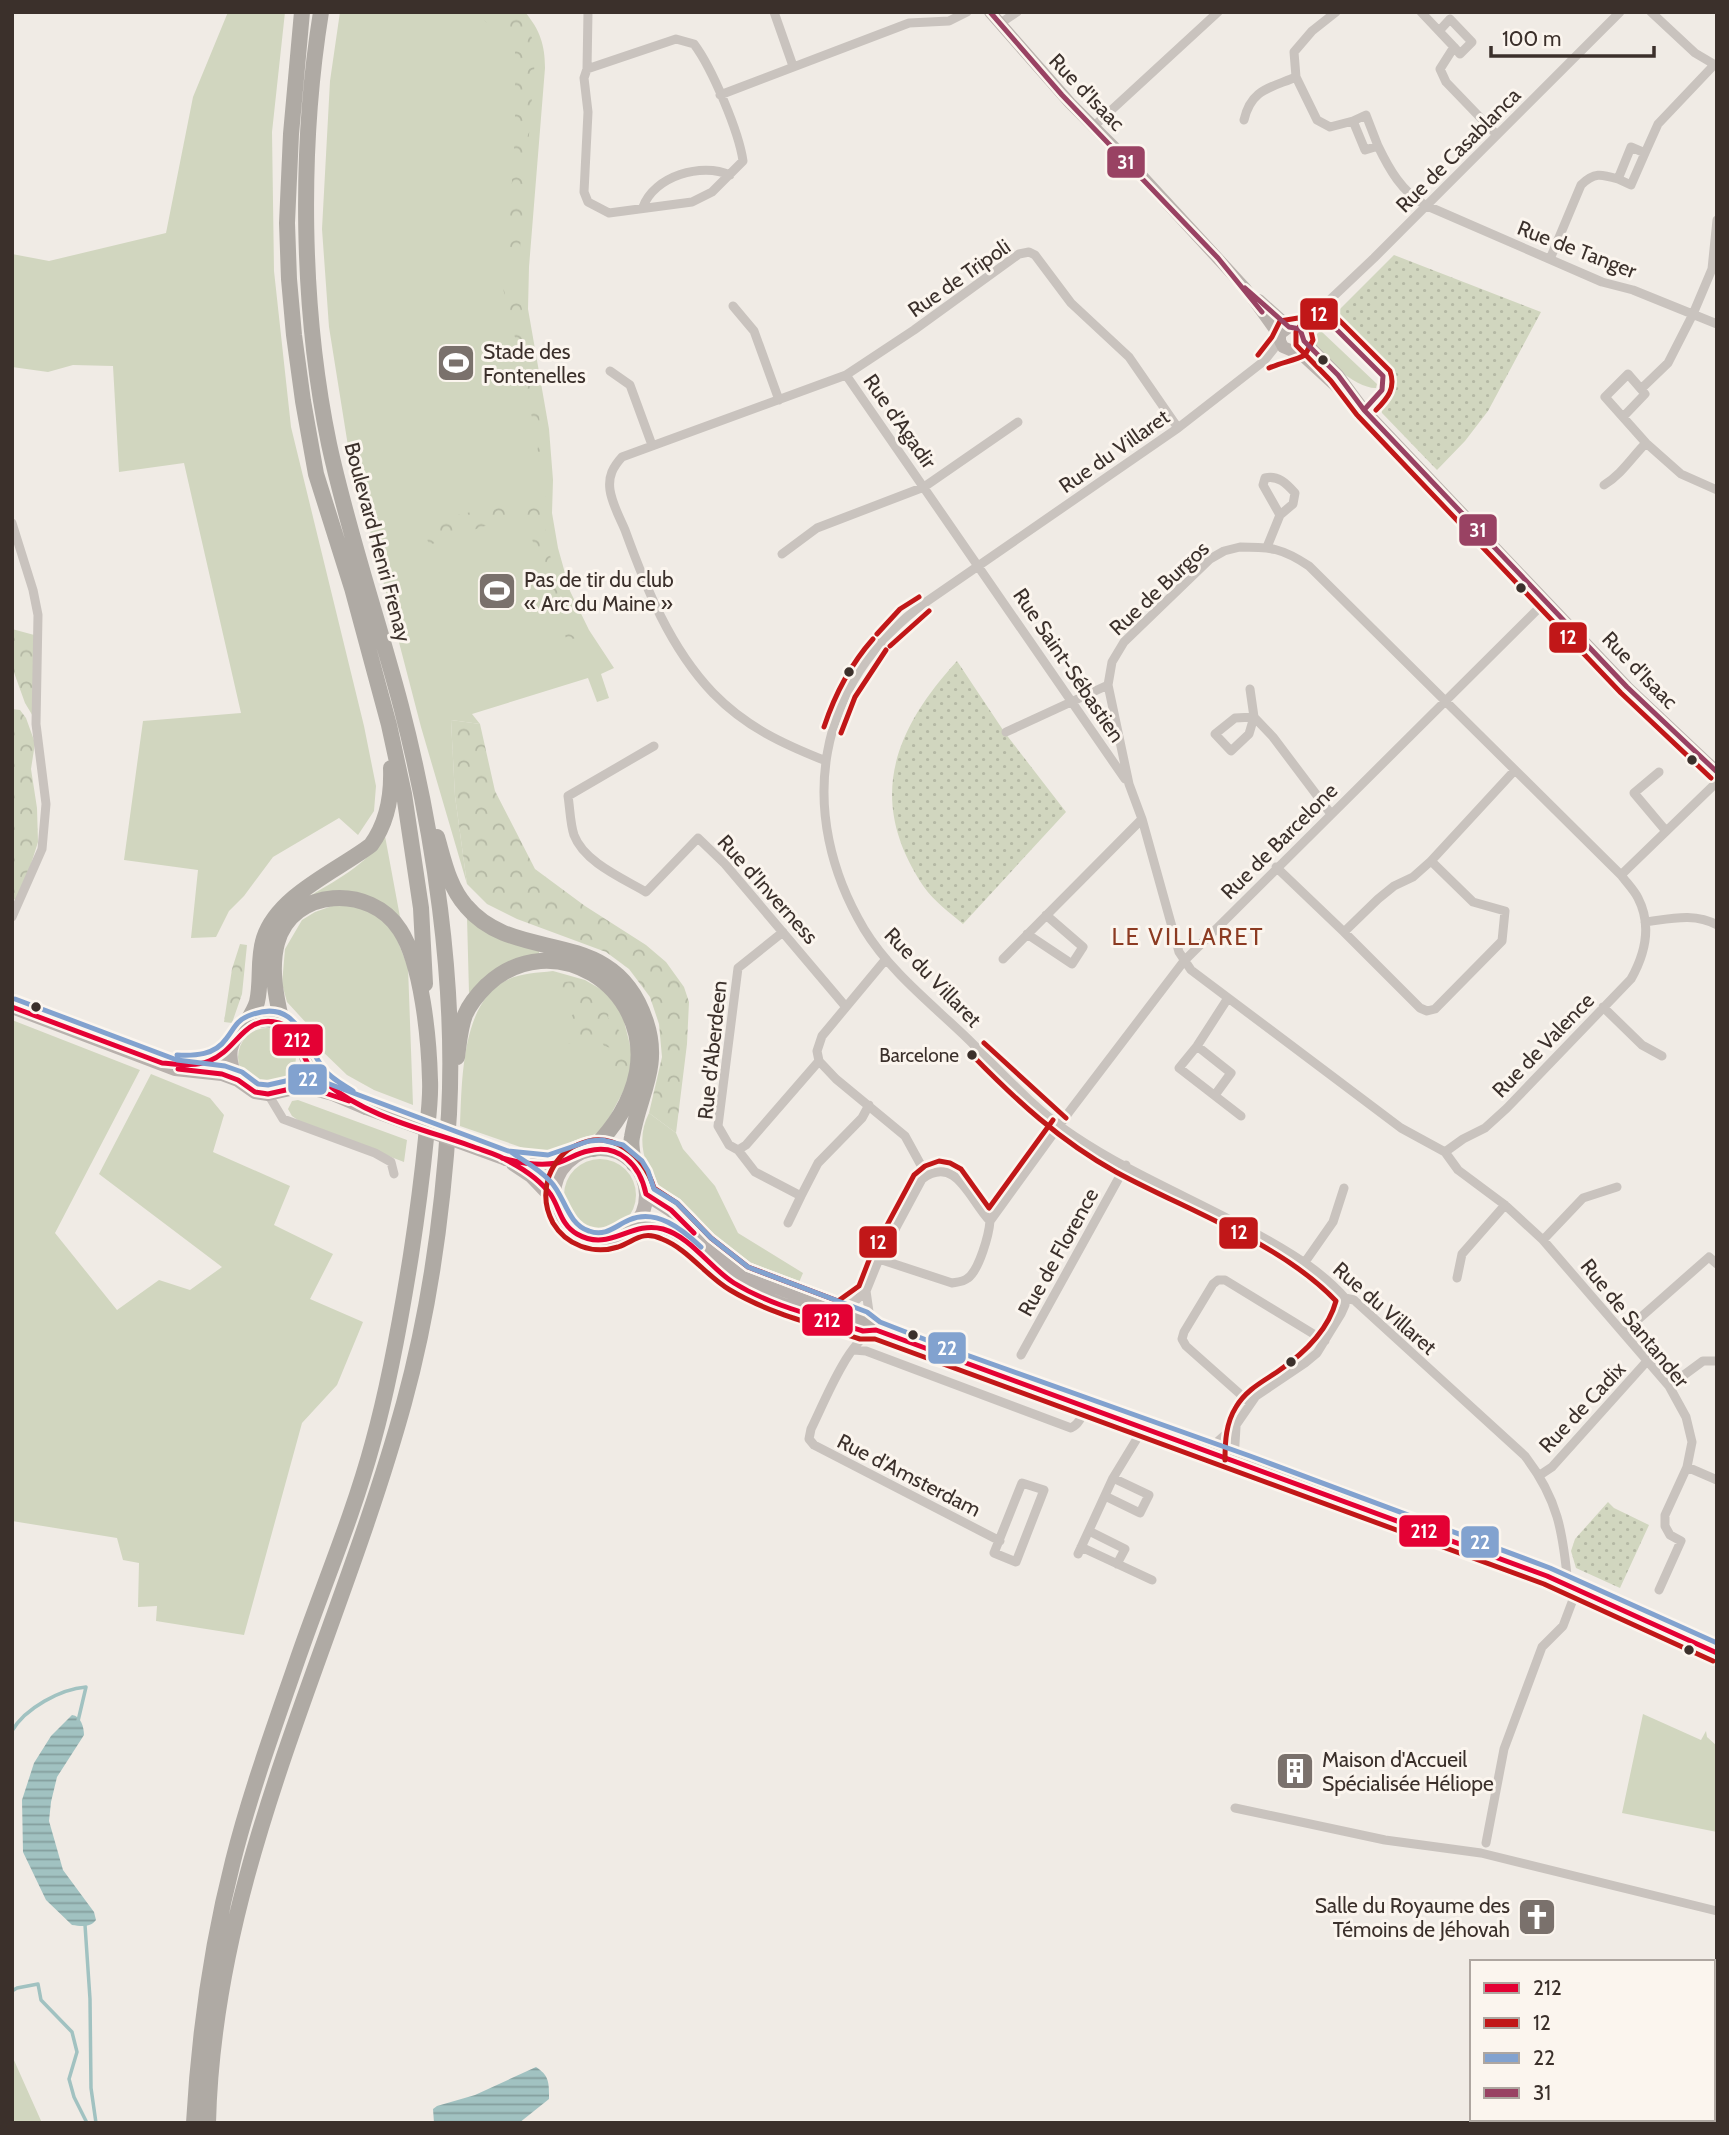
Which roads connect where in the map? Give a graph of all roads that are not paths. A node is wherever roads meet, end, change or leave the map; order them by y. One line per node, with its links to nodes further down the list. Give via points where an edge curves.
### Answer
1 (302, 12): 60 (highway, Boulevard Henri Frenay, via 287,223 296,348 316,474)
2 (321, 12): 64 (highway, Boulevard Henri Frenay, via 306,203 317,362 328,441)
3 (588, 12): 18 (street)
4 (774, 12): 16 (street)
5 (967, 12): 16 (street, via 949,21 909,23)
6 (990, 12): 13 (street, Rue d'Isaac)
7 (1017, 12): 13 (street)
8 (1218, 12): 23 (street)
9 (1336, 12): 19 (street, via 1294,52)
10 (1421, 12): 14 (street)
11 (1620, 12): 24 (street, Rue de Casablanca)
12 (1651, 12): 17 (street)
13 (999, 24): 23 (street, Rue d'Isaac)
14 (1439, 31): 15 (street); 15 (street, via 1450,19 1472,42 1460,54)
15 (1454, 47): 24 (street, via 1442,63 1442,76)
16 (793, 66): 20 (street)
17 (1715, 66): 26 (street, via 1658,124)
18 (587, 69): 20 (street, via 676,39 687,41 701,53); 30 (street, via 584,192 589,202 609,214)
19 (1296, 77): 21 (street, via 1261,92 1248,104); 22 (street, via 1317,120 1329,127)
20 (720, 95): 27 (street, via 743,161)
21 (1244, 120)
22 (1353, 121): 25 (street, via 1364,150); 25 (street, Rue de Tanger, via 1366,115)
23 (1093, 127): 36 (street, Rue d'Isaac)
24 (1497, 135): 29 (street, Rue de Casablanca)
25 (1378, 146): 29 (street, Rue de Tanger, via 1390,172)
26 (1645, 153): 28 (street, via 1631,185); 28 (street, via 1631,147)
27 (730, 175): 30 (street, via 692,202); 30 (street, via 717,169 679,176 660,184)
28 (1618, 179): 32 (street, via 1598,173 1581,185)
29 (1425, 205): 32 (street, Rue de Tanger); 36 (street, Rue de Casablanca)
30 (643, 207)
31 (1717, 219): 34 (street, via 1712,269)
32 (1550, 259): 34 (street, Rue de Tanger)
33 (733, 306): 40 (street, via 754,331)
34 (1693, 314): 35 (street, Rue de Tanger); 39 (street, via 1668,363)
35 (1717, 324)
36 (1292, 339): 43 (street, Rue du Villaret); 54 (street, Rue d'Isaac, via 1338,375 1364,410)
37 (610, 371): 45 (street, via 630,386)
38 (846, 374): 40 (street, Rue de Tripoli); 43 (street, Rue de Tripoli, via 1028,252 1071,303 1129,357); 47 (street, Rue d'Agadir)
39 (1641, 389): 41 (street, via 1645,394); 41 (street, via 1628,374 1605,397)
40 (779, 400): 45 (street, Rue de Tripoli)
41 (1623, 417): 44 (street)
42 (1018, 422): 47 (street, Rue d'Agadir)
43 (1178, 428): 53 (street, Rue du Villaret)
44 (1646, 443): 46 (street, via 1622,472); 48 (street, via 1681,474)
45 (652, 445): 63 (street, Rue de Tripoli, via 622,457 611,469 610,490 646,588 678,646 713,693 769,737)
46 (1604, 485)
47 (925, 487): 52 (street, via 817,528); 53 (street, Rue d'Agadir)
48 (1717, 490)
49 (1280, 515): 51 (street)
50 (12, 523): 77 (street, via 38,615 36,724 46,804 42,849)
51 (1267, 547): 55 (street, Rue de Burgos, via 1240,547 1210,559 1124,642 1112,662); 57 (street, Rue de Burgos, via 1289,552 1308,566)
52 (782, 554)
53 (979, 565): 58 (street, Rue Saint-Sébastien); 63 (street, Rue du Villaret, via 906,616 872,653 844,699)
54 (1546, 601): 57 (street, Rue de Barcelone); 67 (street, Rue d'Isaac, via 1627,687)
55 (1108, 685): 58 (street); 69 (street, Rue de Burgos)
56 (1250, 689): 59 (street)
57 (1444, 699): 65 (street, Rue de Valence); 70 (street, Rue de Barcelone)
58 (1072, 702): 61 (street); 69 (street, Rue Saint-Sébastien)
59 (1254, 717): 59 (street, via 1249,734 1231,751 1215,734 1235,718); 70 (street)
60 (390, 725): 91 (highway, via 392,787 379,835 291,900 270,922 263,939 257,1000); 92 (highway, Boulevard Henri Frenay, via 421,908)
61 (1006, 732)
62 (654, 746): 80 (street, Rue d'Inverness, via 568,796 573,833 581,848 646,892 698,838)
63 (826, 761): 83 (street, Rue du Villaret, via 824,812 834,860 865,931)
64 (415, 763): 106 (highway, Boulevard Henri Frenay, via 441,932 448,1017); 113 (highway, via 450,882 465,905 479,919 515,937 596,960 624,981 636,998 652,1048 649,1081 631,1139)
65 (1515, 770): 73 (street); 75 (street, Rue de Valence)
66 (1659, 772): 72 (street, via 1634,793)
67 (1717, 772)
68 (1717, 782): 72 (street)
69 (1129, 784): 71 (street, Rue de Burgos)
70 (1331, 814): 74 (street, Rue de Barcelone)
71 (1142, 819): 76 (street); 85 (street, Rue de Burgos)
72 (1666, 831): 75 (street)
73 (1431, 861): 81 (street, via 1378,898); 81 (street, via 1473,902 1505,911 1502,941 1435,1009 1420,1008)
74 (1276, 867): 81 (street); 85 (street, Rue de Barcelone)
75 (1621, 875): 78 (street, Rue de Valence, via 1638,898)
76 (1046, 915): 82 (street); 82 (street, via 1083,947 1072,964)
77 (12, 916)
78 (1645, 922): 79 (street, via 1690,917 1706,918); 89 (street, Rue de Valence, via 1640,962 1631,979)
79 (1717, 925)
80 (783, 932): 88 (street, Rue d'Inverness); 109 (street, Rue d'Aberdeen, via 738,968 718,1126 729,1145)
81 (1344, 932)
82 (1027, 934): 84 (street)
83 (886, 959): 88 (street); 107 (street, Rue du Villaret)
84 (1003, 959)
85 (1184, 961): 86 (street); 107 (street, Rue de Barcelone)
86 (1228, 998): 94 (street); 110 (street, via 1401,1128)
87 (12, 1007): 98 (main road)
88 (846, 1007): 97 (street, via 822,1036)
89 (1603, 1007): 96 (street, via 1642,1045); 110 (street, Rue de Valence, via 1507,1108 1485,1128)
90 (282, 1023): 91 (main road, via 266,1020); 92 (highway, via 274,966 285,926 309,905 346,897 380,909 398,927 413,962); 95 (main road, via 295,1033)
91 (242, 1030): 93 (main road)
92 (428, 1032): 163 (highway, via 431,1088 419,1203 390,1377 372,1447 233,1860 200,2038)
93 (232, 1046): 98 (main road, via 203,1064); 99 (main road, via 230,1061)
94 (1197, 1046): 102 (street, via 1231,1073); 102 (street, via 1179,1068)
95 (304, 1055): 100 (main road, via 295,1082); 104 (main road, via 324,1082)
96 (1662, 1056)
97 (819, 1062): 103 (street); 109 (street)
98 (162, 1063): 99 (main road)
99 (238, 1080): 101 (main road, via 255,1092)
100 (284, 1090): 101 (main road); 104 (main road, via 316,1089)
101 (268, 1094): 115 (street, via 283,1119 375,1153 391,1162)
102 (1215, 1096): 105 (street)
103 (869, 1105): 116 (street, via 905,1136); 120 (street, via 818,1163)
104 (366, 1108): 111 (main road, bridge)
105 (1241, 1116)
106 (448, 1121): 108 (highway, via 461,1030 472,1002 493,980 518,966 563,962 596,974 620,996 637,1042 631,1094); 164 (highway, via 436,1262 405,1401 247,1868 215,2041)
107 (1060, 1125): 114 (street, Rue du Villaret); 123 (street, Rue de Barcelone)
108 (593, 1150): 112 (main road); 113 (main road, via 622,1154)
109 (738, 1150): 120 (street, Rue d'Aberdeen, via 755,1172)
110 (1445, 1152): 122 (street, Rue de Santander, via 1458,1170)
111 (506, 1159): 112 (main road, via 533,1164); 121 (main road)
112 (570, 1160): 121 (main road, via 555,1185)
113 (634, 1164): 119 (main road)
114 (1126, 1165): 128 (street, Rue du Villaret); 138 (street, Rue de Florence)
115 (394, 1174)
116 (929, 1174): 123 (street, via 948,1171 956,1177); 127 (street)
117 (1617, 1187): 126 (street, via 1583,1198)
118 (1344, 1188): 128 (street, via 1333,1222)
119 (646, 1194): 125 (main road, via 641,1218); 133 (main road, via 671,1210 705,1245 744,1275)
120 (801, 1196): 124 (street)
121 (554, 1199): 125 (main road, via 565,1225 584,1239 607,1241)
122 (1505, 1205): 126 (street, Rue de Santander); 130 (street, via 1462,1254)
123 (990, 1221): 127 (street, via 971,1277 962,1282 952,1283)
124 (788, 1223)
125 (633, 1228): 134 (main road, via 673,1233 722,1275 752,1292 863,1331)
126 (1543, 1240): 135 (street, Rue de Santander)
127 (879, 1259): 131 (street)
128 (1305, 1262): 132 (street, Rue du Villaret)
129 (1717, 1264): 135 (street, via 1709,1257)
130 (1457, 1278)
131 (866, 1291): 133 (street); 134 (street)
132 (1345, 1298): 136 (street); 149 (street, Rue du Villaret, via 1354,1300 1516,1447)
133 (839, 1311): 134 (main road)
134 (874, 1328): 137 (street, Rue d'Amsterdam); 143 (main road)
135 (1624, 1332): 139 (street, Rue de Santander)
136 (1325, 1341): 142 (street, via 1306,1363); 142 (street, via 1224,1280 1213,1284 1182,1339)
137 (854, 1350): 143 (street, via 1071,1427 1076,1426); 154 (street, Rue d'Amsterdam, via 811,1429 814,1445)
138 (1021, 1355)
139 (1648, 1360): 141 (street, Rue de Santander); 149 (street, Rue de Cadix)
140 (1717, 1361): 141 (street, via 1703,1361)
141 (1669, 1386): 148 (street, Rue de Santander, via 1686,1418 1692,1442)
142 (1249, 1402): 144 (street)
143 (1085, 1406): 145 (main road)
144 (1236, 1424): 146 (street); 147 (street)
145 (1144, 1427): 146 (main road); 150 (street)
146 (1208, 1450): 147 (main road)
147 (1234, 1460): 157 (main road)
148 (1687, 1467): 151 (street); 158 (street, Rue de Santander, via 1665,1515 1670,1535 1681,1541)
149 (1540, 1475): 157 (street, Rue du Villaret, via 1556,1507)
150 (1113, 1478): 152 (street); 152 (street, via 1149,1495 1140,1513)
151 (1717, 1480)
152 (1105, 1496): 153 (street)
153 (1089, 1531): 155 (street, via 1125,1549); 155 (street, via 1080,1550)
154 (1000, 1541): 154 (street, Rue d'Amsterdam, via 995,1553 1016,1562 1044,1490 1022,1483)
155 (1117, 1564): 156 (street)
156 (1152, 1580)
157 (1572, 1587): 159 (main road); 161 (street, via 1563,1626 1542,1647 1504,1749)
158 (1658, 1590)
159 (1717, 1653)
160 (1235, 1808): 162 (street, via 1385,1840 1481,1853)
161 (1486, 1843)
162 (1717, 1911)
163 (194, 2123)
164 (208, 2123)

